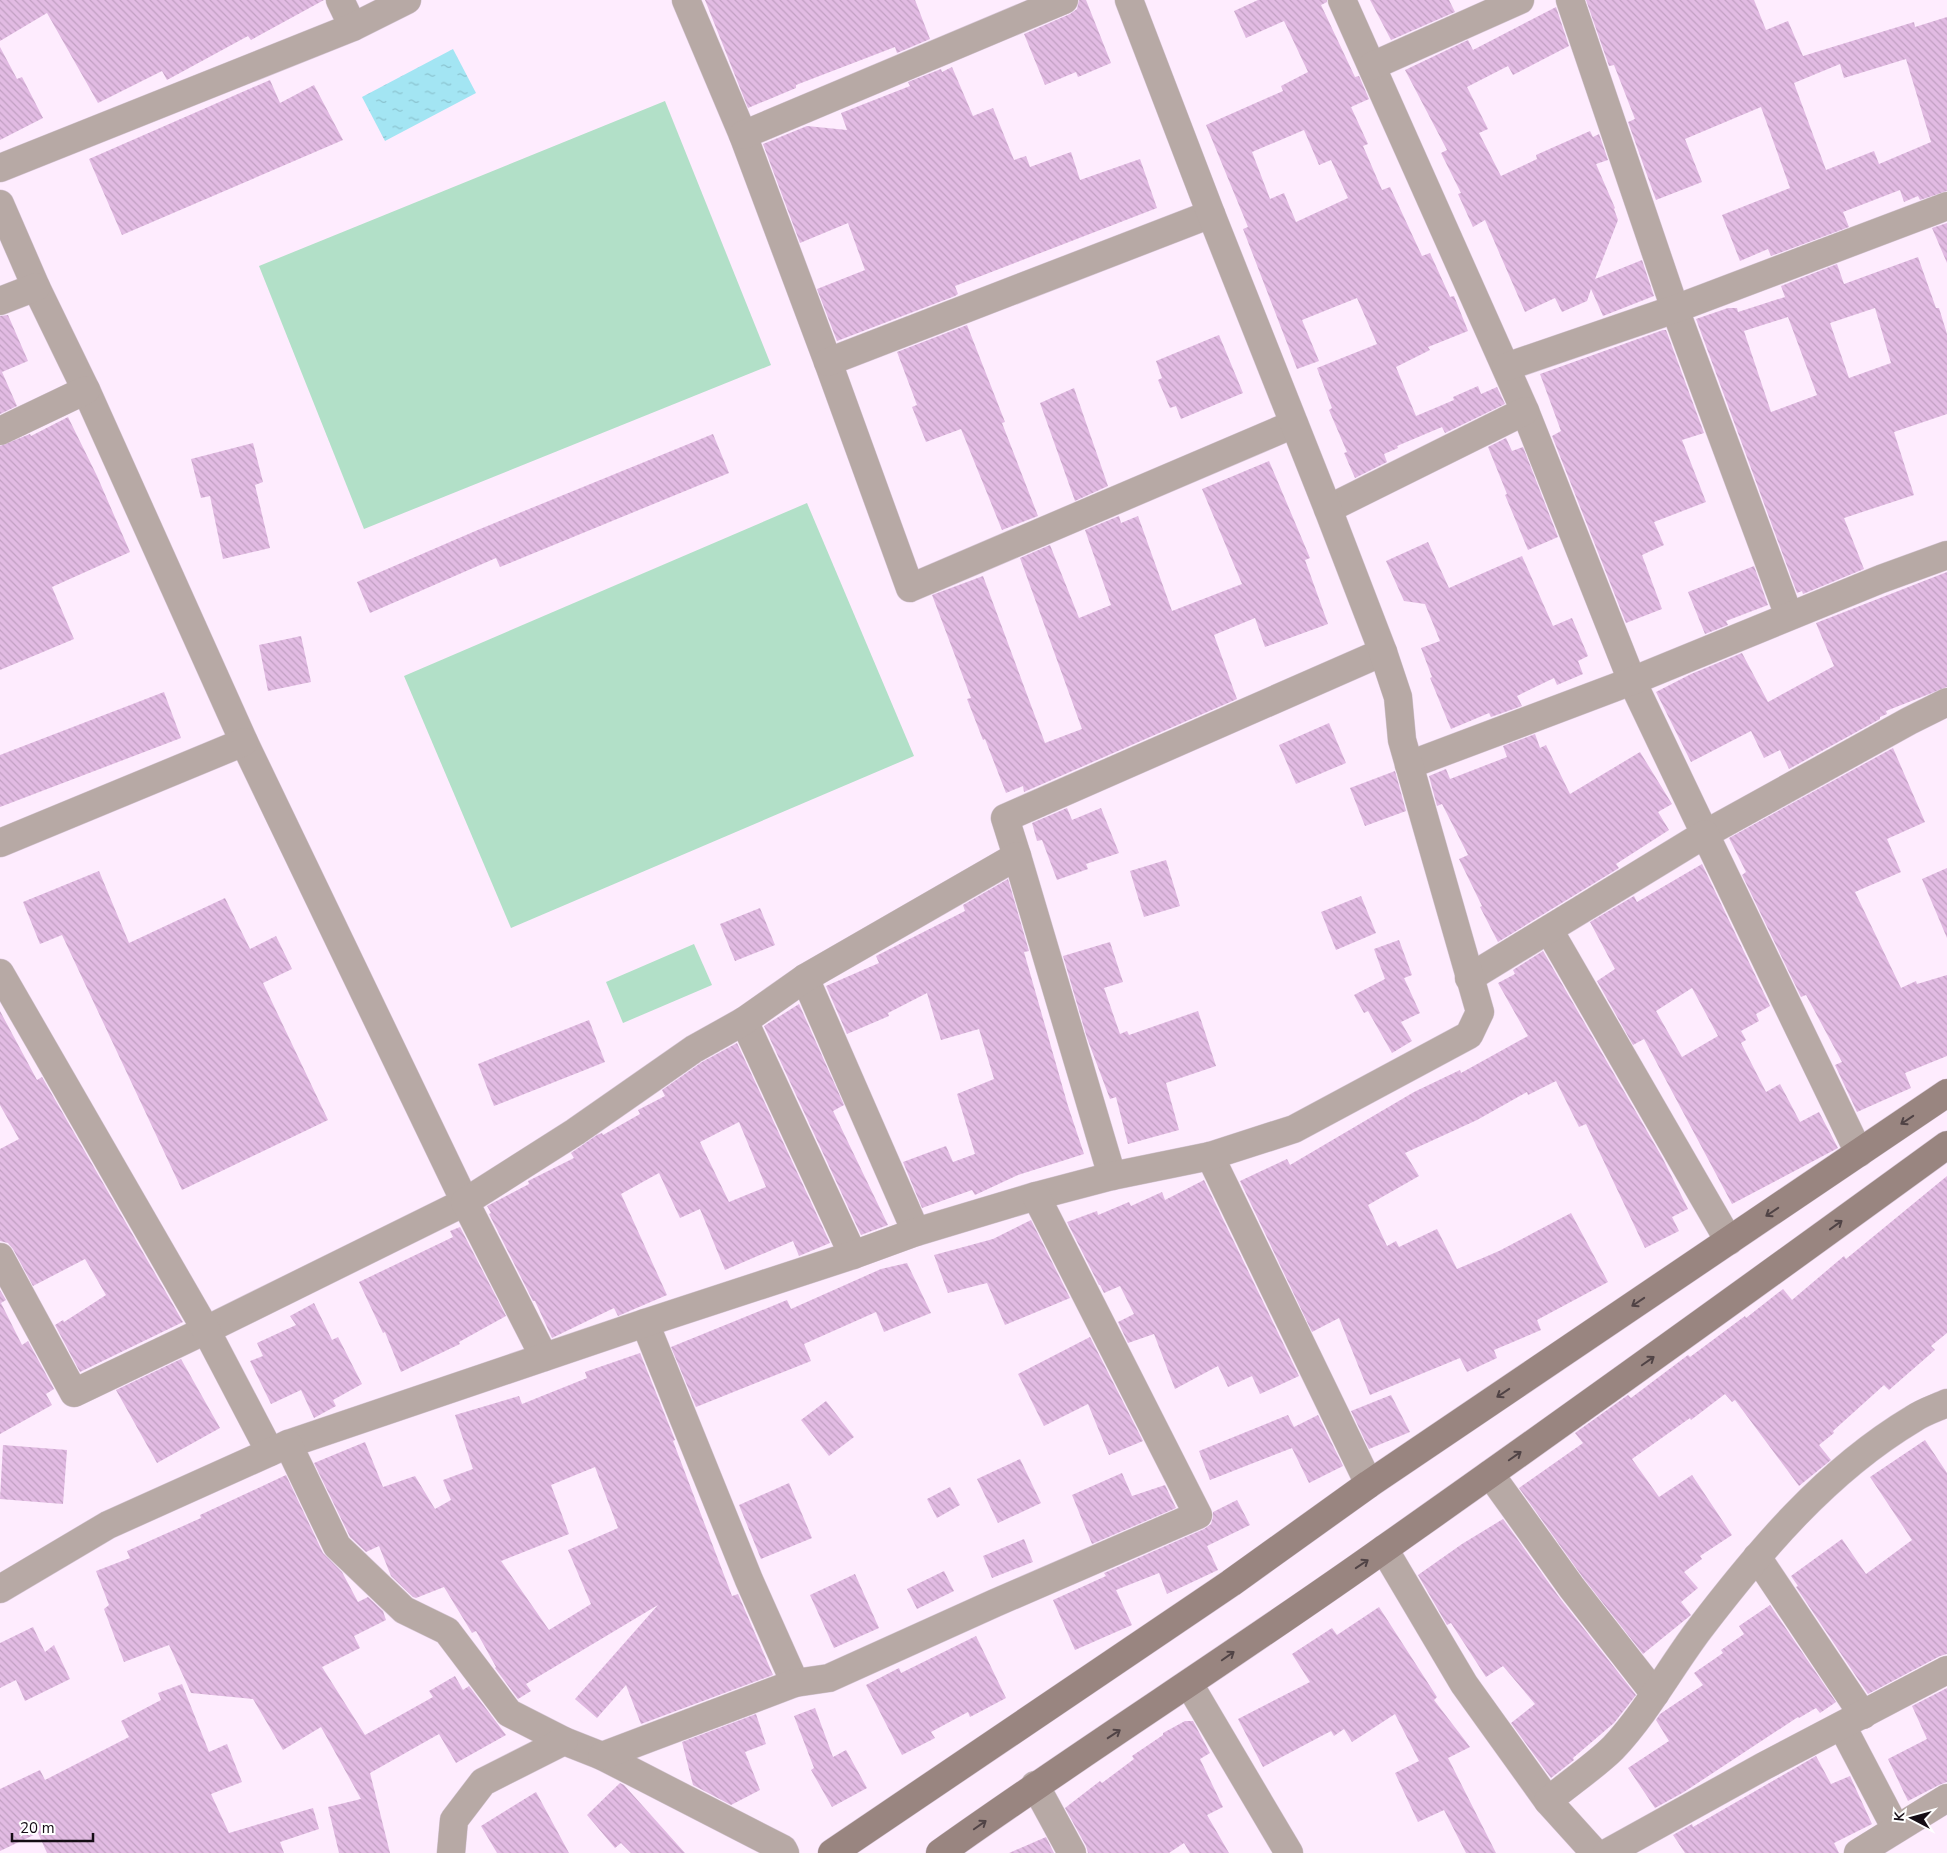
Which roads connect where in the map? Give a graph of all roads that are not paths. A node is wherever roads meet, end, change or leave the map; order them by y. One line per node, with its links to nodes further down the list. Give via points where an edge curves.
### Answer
1 (340, 0): 9 (street)
2 (407, 0): 9 (street)
3 (686, 0): 11 (street)
4 (1064, 0): 11 (street)
5 (1129, 0): 15 (street)
6 (1342, 0): 10 (street)
7 (1520, 0): 10 (street)
8 (1570, 0): 18 (street)
9 (352, 27): 12 (street)
10 (1372, 66): 20 (street)
11 (743, 135): 19 (street)
12 (0, 168)
13 (0, 204): 16 (street)
14 (1947, 206): 18 (street)
15 (1211, 214): 19 (street); 23 (street)
16 (36, 287): 17 (street); 21 (street)
17 (0, 301)
18 (1675, 310): 20 (street); 27 (street)
19 (828, 362): 23 (street, via 910,588)
20 (1506, 367): 22 (street)
21 (86, 390): 24 (street); 31 (street)
22 (1525, 411): 25 (street); 29 (street)
23 (1294, 424): 25 (street)
24 (0, 432)
25 (1328, 509): 28 (street)
26 (1947, 555): 27 (street)
27 (1789, 616): 29 (street)
28 (1383, 652): 32 (street, via 1398,697 1402,740); 35 (street, via 1005,818)
29 (1632, 680): 32 (street); 33 (street)
30 (1947, 702): 33 (street)
31 (244, 742): 34 (street); 47 (street)
32 (1409, 765): 39 (street)
33 (1705, 834): 36 (street); 43 (street)
34 (0, 842)
35 (1017, 856): 38 (street); 45 (street)
36 (1549, 930): 39 (street); 49 (street)
37 (0, 973): 53 (street)
38 (805, 978): 40 (street); 48 (street)
39 (1469, 978): 44 (street, via 1480,1012 1469,1035 1294,1129)
40 (744, 1022): 47 (street, via 694,1049 575,1132); 50 (street)
41 (1947, 1093): 43 (main road, one-way to 43)
42 (1947, 1145): 57 (main road, one-way to 42)
43 (1859, 1153): 49 (main road, one-way to 49)
44 (1210, 1156): 45 (street); 58 (street)
45 (1112, 1176): 46 (street)
46 (1036, 1196): 48 (street); 63 (street, via 1198,1515 829,1678)
47 (465, 1202): 53 (street); 54 (street)
48 (916, 1232): 50 (street)
49 (1728, 1241): 58 (main road, one-way to 58)
50 (853, 1255): 52 (street)
51 (0, 1257): 53 (street, via 74,1393)
52 (645, 1323): 54 (street); 63 (street, via 749,1580)
53 (206, 1330): 56 (street)
54 (544, 1357): 56 (street)
55 (1947, 1403): 60 (street, via 1914,1418 1864,1451 1795,1514)
56 (279, 1448): 61 (street, via 108,1525); 67 (street, via 336,1546 404,1610 447,1631 509,1713)
57 (1490, 1474): 59 (main road); 65 (street, via 1572,1588)
58 (1369, 1484): 75 (main road, via 1222,1589)
59 (1384, 1549): 64 (main road, one-way to 59); 71 (street, via 1464,1684)
60 (1758, 1557): 65 (street, via 1697,1632); 66 (street)
61 (0, 1589)
62 (1947, 1670): 66 (street)
63 (795, 1683): 68 (street)
64 (1189, 1684): 69 (main road, one-way to 64); 78 (street)
65 (1655, 1694): 71 (street, via 1612,1748)
66 (1852, 1720): 72 (street); 80 (street)
67 (564, 1741): 68 (street); 73 (street, via 483,1782 454,1820)
68 (602, 1756): 74 (street, via 783,1849)
69 (1035, 1786): 76 (main road, one-way to 69); 77 (street)
70 (1947, 1798): 72 (street)
71 (1548, 1801): 79 (street)
72 (1896, 1829): 81 (street)
73 (450, 1853)
74 (785, 1853)
75 (832, 1853)
76 (940, 1853)
77 (1072, 1853)
78 (1289, 1853)
79 (1595, 1853)
80 (1607, 1853)
81 (1858, 1853)

